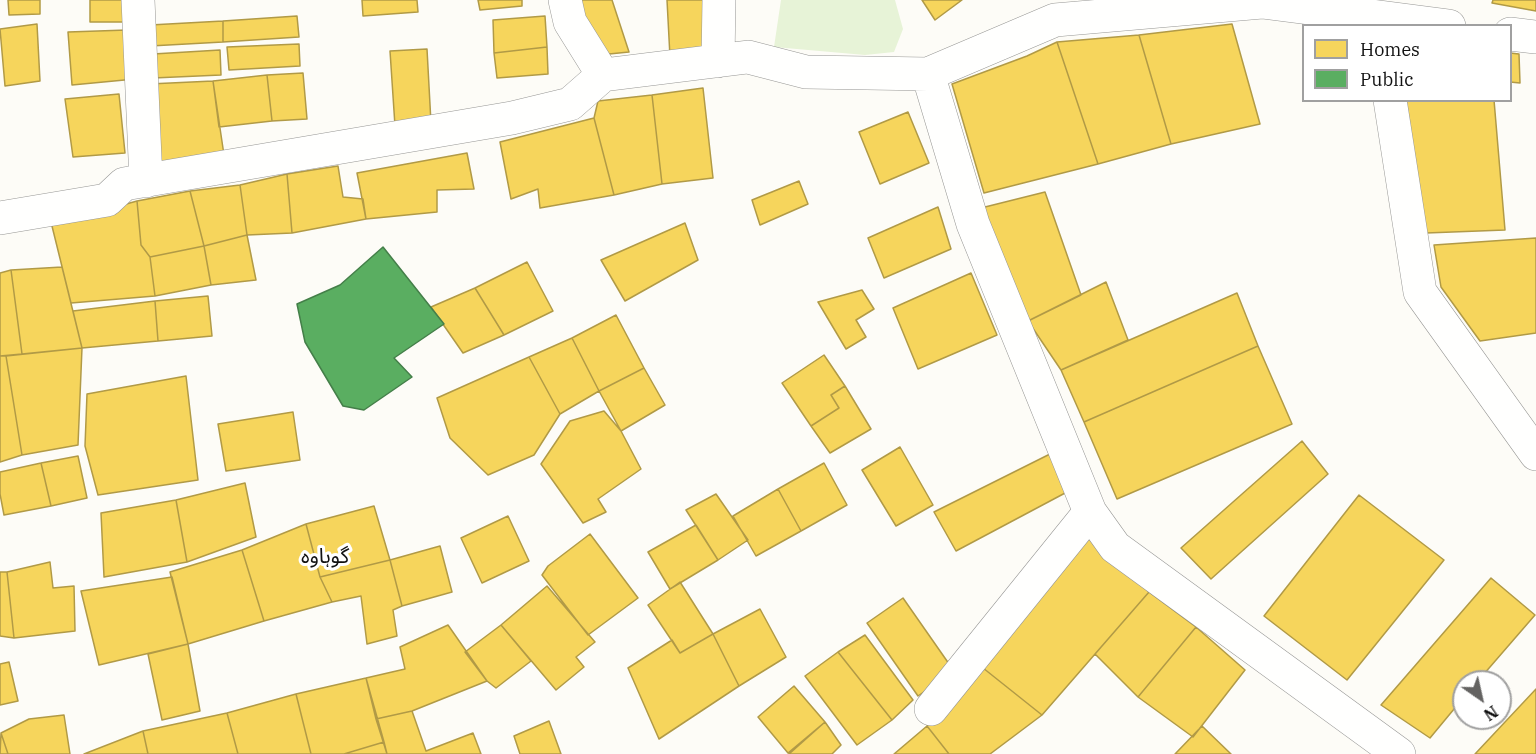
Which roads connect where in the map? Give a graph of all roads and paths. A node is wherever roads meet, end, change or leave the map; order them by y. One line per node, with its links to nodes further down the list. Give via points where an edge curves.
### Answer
1 (138, 0): 12 (street)
2 (565, 0): 10 (street, via 570,22)
3 (719, 0): 8 (street)
4 (1378, 21): 5 (street); 9 (street, via 1262,2 1055,20)
5 (1421, 24)
6 (1512, 34): 7 (street)
7 (1536, 37)
8 (718, 61): 9 (street, via 748,57 806,72); 10 (street)
9 (928, 74): 15 (street, via 974,224)
10 (603, 75): 12 (street, via 570,104 512,118)
11 (1390, 102): 14 (street, via 1420,292)
12 (146, 181): 13 (street, via 124,184 107,200)
13 (0, 218)
14 (1536, 454)
15 (1090, 512): 16 (street); 17 (street, via 1115,547)
16 (931, 709)
17 (1387, 750)

